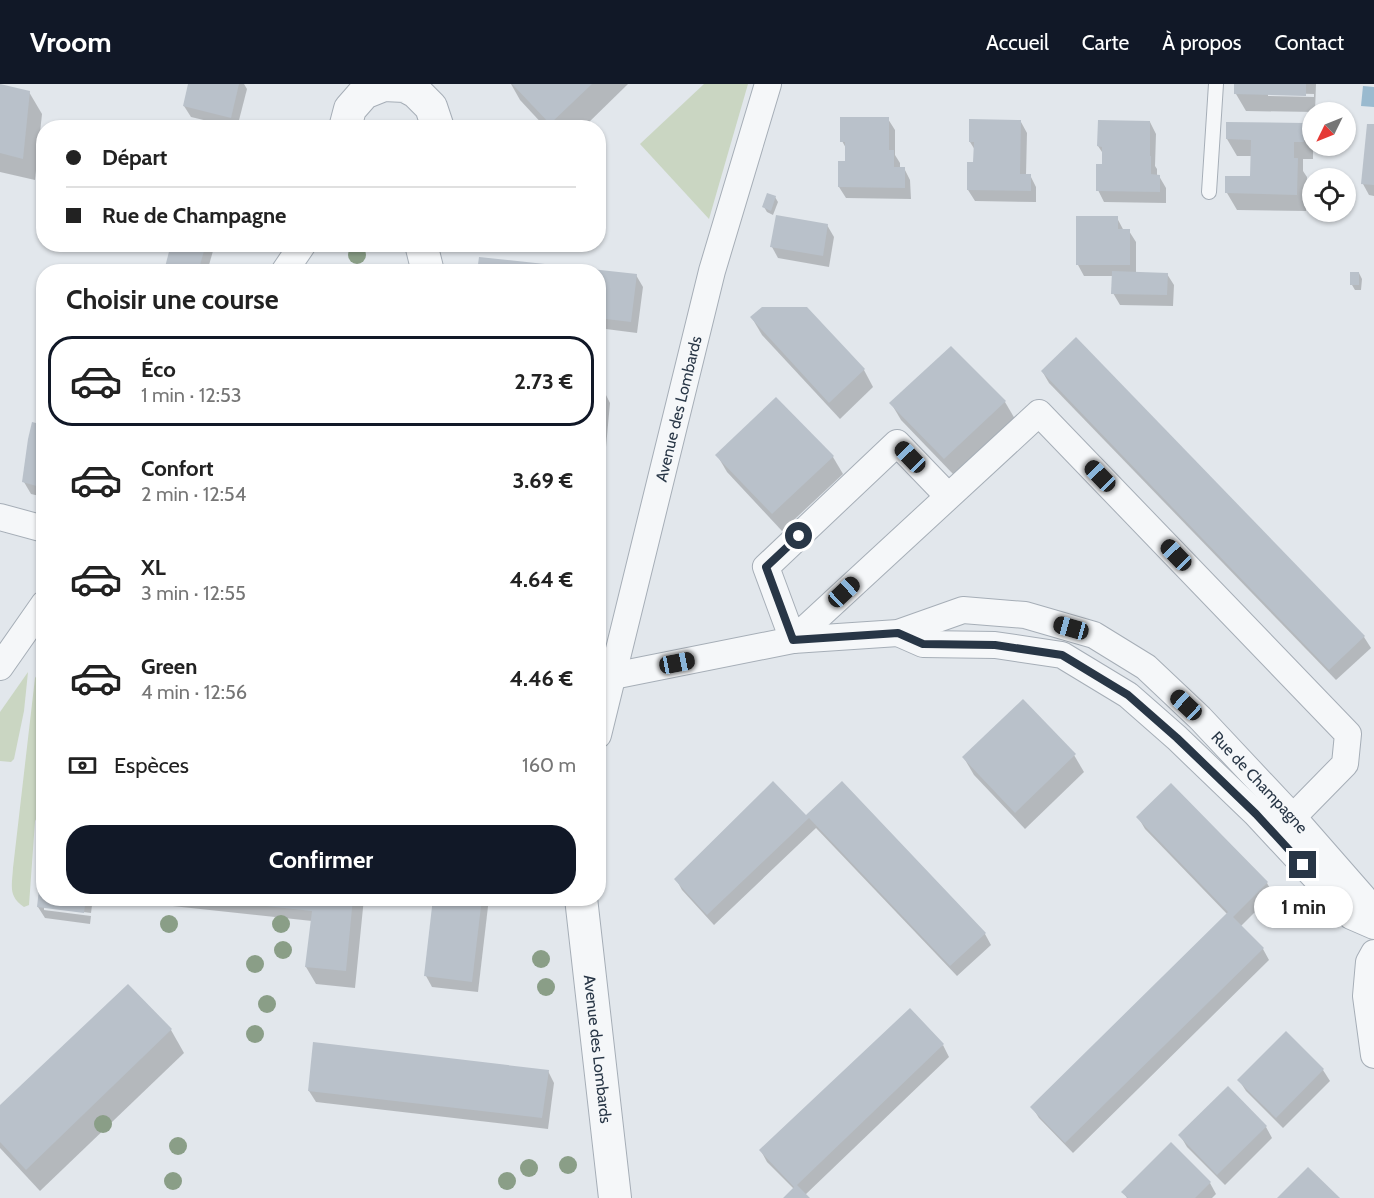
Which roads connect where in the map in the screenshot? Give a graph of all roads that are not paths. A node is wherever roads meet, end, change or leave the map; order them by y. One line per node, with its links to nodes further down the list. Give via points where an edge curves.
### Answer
1 (768, 84): 15 (street, Avenue des Lombards, via 712,271)
2 (1216, 84): 7 (lane)
3 (411, 86): 4 (street); 6 (street, via 431,106)
4 (363, 89): 5 (street)
5 (347, 120)
6 (435, 120)
7 (1209, 192)
8 (948, 496): 13 (street); 13 (street, via 897,443 766,567); 16 (street, via 1039,413 1348,734 1345,764)
9 (0, 517): 10 (street)
10 (36, 527)
11 (36, 615): 14 (street)
12 (898, 633): 13 (street, Rue de Champagne); 16 (street, Rue de Champagne, via 963,610 1025,615 1094,635 1146,667); 19 (street, Rue de Champagne, via 923,644 995,645 1062,655 1128,695 1256,814 1351,916)
13 (793, 640): 15 (street, Rue de Champagne)
14 (0, 667)
15 (606, 678)
16 (1293, 817): 18 (street, Rue de Champagne)
17 (582, 906): 22 (street, Avenue des Lombards)
18 (1374, 913)
19 (1374, 926)
20 (1374, 953): 21 (street, via 1369,962 1366,996)
21 (1374, 1055)
22 (615, 1198)

